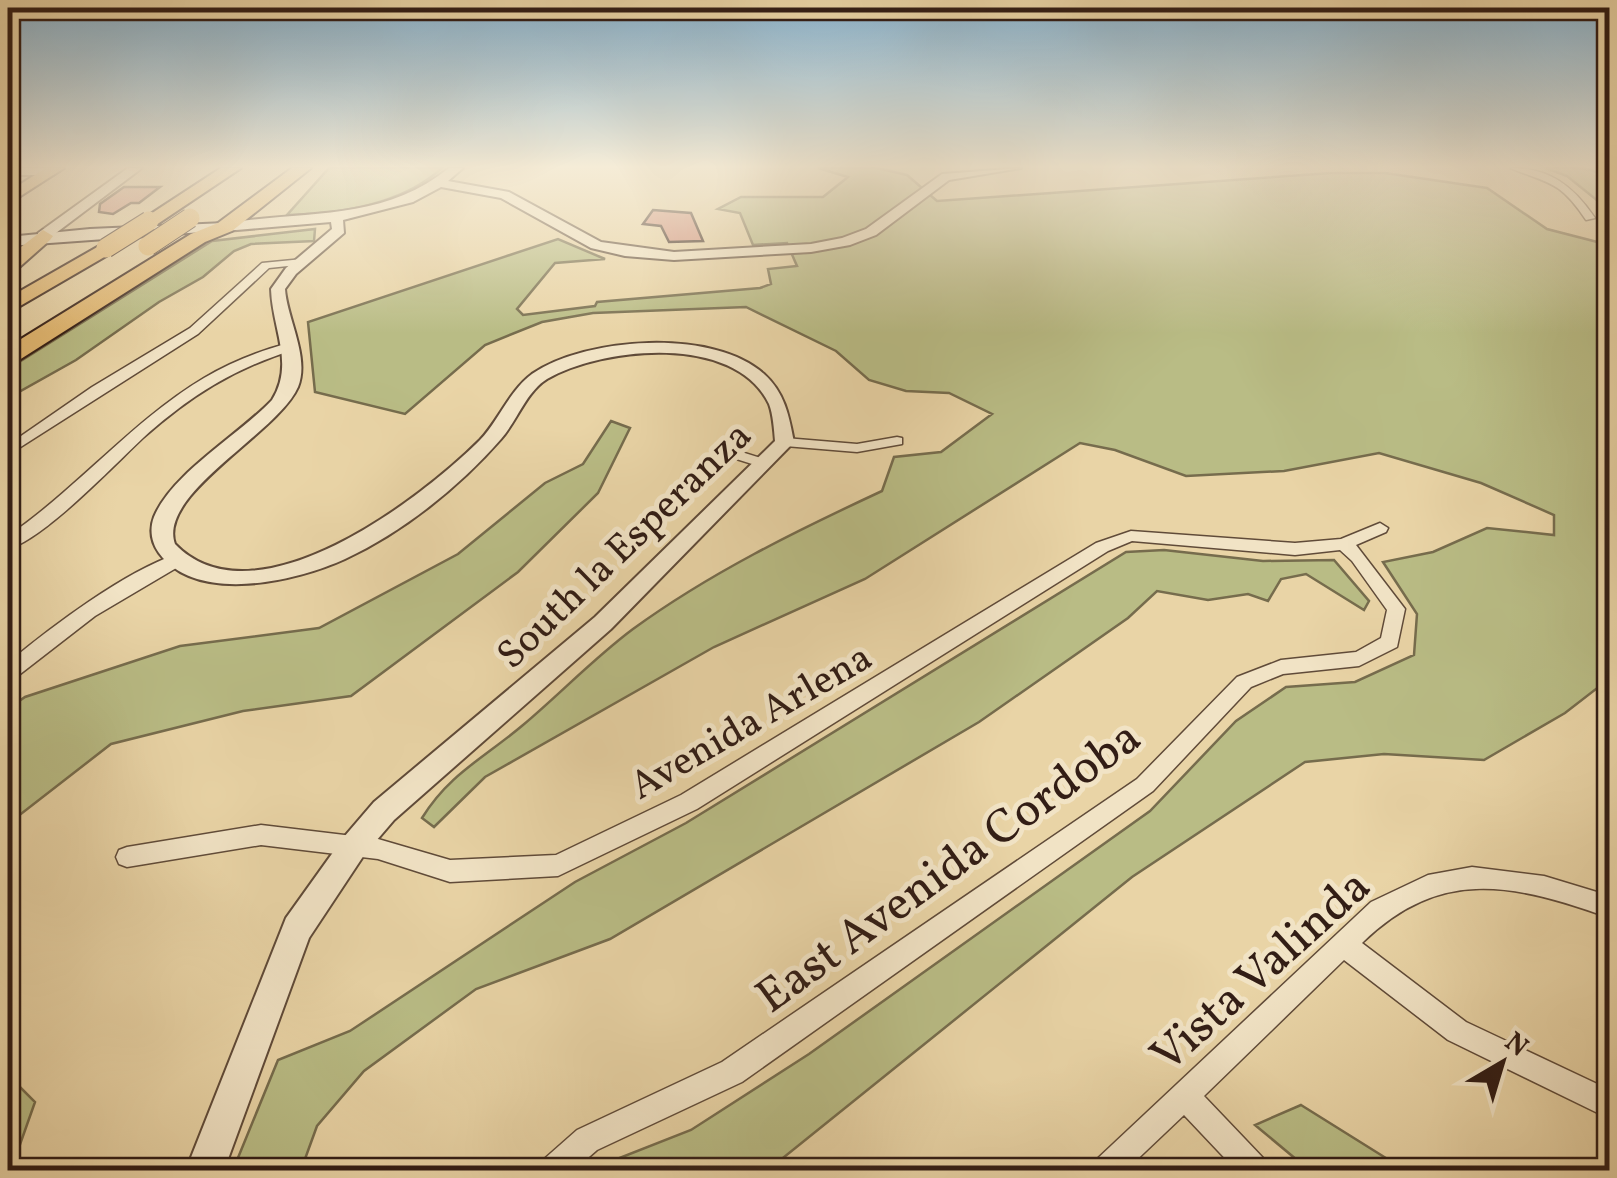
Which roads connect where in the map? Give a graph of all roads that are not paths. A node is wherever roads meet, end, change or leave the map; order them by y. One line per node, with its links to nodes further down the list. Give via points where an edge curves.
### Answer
1 (62, 223): 10 (street)
2 (147, 223): 14 (highway, bridge)
3 (183, 223): 15 (highway, bridge)
4 (232, 223): 9 (highway)
5 (281, 223): 9 (street)
6 (338, 223): 12 (street, via 340,230)
7 (556, 223): 8 (street, via 596,244 674,256 846,242)
8 (884, 223)
9 (225, 228): 10 (main road); 17 (highway, via 198,238)
10 (44, 236): 11 (main road); 13 (highway)
11 (8, 242)
12 (303, 262): 16 (street, via 278,289); 21 (street, via 266,265 194,331)
13 (8, 268)
14 (8, 307)
15 (8, 334)
16 (289, 348): 24 (street, via 256,354 178,398 59,510); 26 (street, via 291,383 280,406 167,512 162,542)
17 (8, 357)
18 (897, 441): 19 (street, via 856,448)
19 (785, 442): 22 (street, South la Esperanza); 26 (street, South la Esperanza, via 776,395 739,363 688,349 591,356 539,377 482,449 342,554 295,570 242,577 208,574)
20 (719, 448): 22 (street)
21 (8, 450)
22 (765, 464): 28 (street, South la Esperanza, via 603,624 384,811)
23 (1380, 528): 25 (street, Avenida Arlena)
24 (8, 544)
25 (1344, 544): 28 (street, Avenida Arlena, via 1249,548 1131,536 1102,547 688,802 558,865 450,871); 35 (street, East Avenida Cordoba, via 1396,609 1390,642 1359,659 1281,667 1244,682 1146,785 732,1072 587,1140)
26 (177, 560): 27 (street, via 105,599)
27 (8, 673)
28 (354, 846): 29 (street, Avenida Arlena, via 260,835); 34 (street, South la Esperanza, via 296,929)
29 (127, 857)
30 (1610, 906): 31 (street, Vista Valinda, via 1531,884 1476,879 1430,885 1380,910)
31 (1342, 943): 32 (street, Vista Valinda); 33 (street, via 1458,1031)
32 (1184, 1095): 36 (street, Vista Valinda); 37 (street)
33 (1610, 1104)
34 (205, 1170)
35 (553, 1170)
36 (1106, 1170)
37 (1256, 1170)

